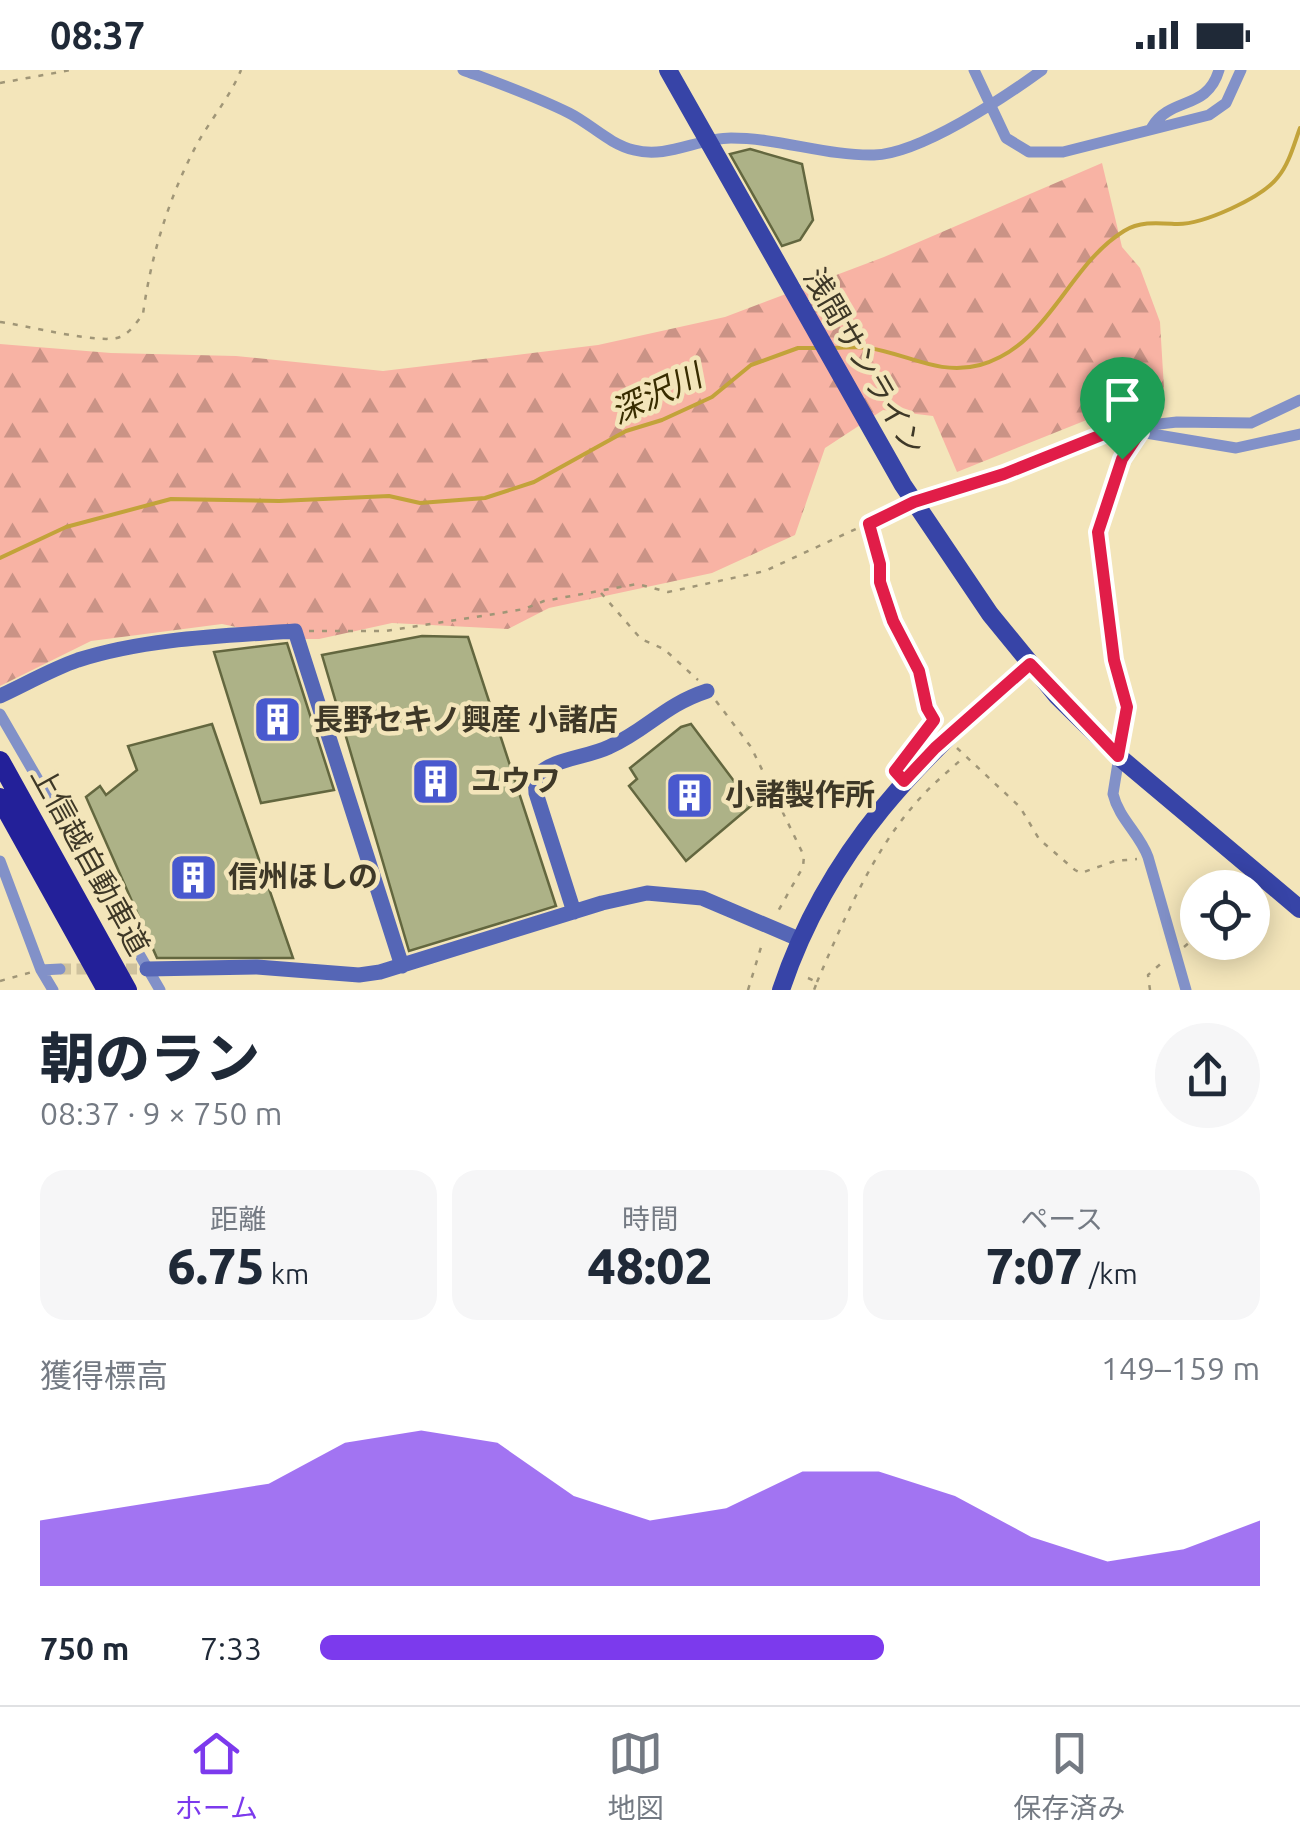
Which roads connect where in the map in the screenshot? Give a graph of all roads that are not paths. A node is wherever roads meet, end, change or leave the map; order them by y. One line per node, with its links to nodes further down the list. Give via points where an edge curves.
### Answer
1 (463, 70): 9 (street, via 560,109 635,151 662,153)
2 (668, 70): 9 (main road, 浅間サンライン)
3 (974, 70): 7 (street)
4 (1042, 70): 7 (street)
5 (1219, 70): 8 (street, via 1205,95 1171,107)
6 (1241, 70): 8 (street, via 1226,103 1209,115)
7 (990, 106): 8 (street, via 1006,138 1029,152 1063,152); 9 (street, via 895,153)
8 (1152, 127)
9 (707, 140): 13 (main road, 浅間サンライン)
10 (1300, 400): 11 (street, via 1251,423 1178,422)
11 (1140, 432): 12 (street, via 1236,448); 13 (street, via 1104,434); 18 (street, via 1122,459 1098,532 1114,660 1127,707)
12 (1300, 434)
13 (914, 502): 14 (main road, 浅間サンライン)
14 (1030, 664): 18 (main road, 浅間サンライン); 24 (main road, via 904,781 852,846)
15 (707, 692): 23 (street, via 670,706 609,748 535,776)
16 (0, 696): 25 (street, via 76,660 125,648 295,631)
17 (0, 714): 27 (street)
18 (1118, 756): 22 (main road, 浅間サンライン); 34 (street, via 1116,807 1148,857)
19 (0, 760): 31 (highway, 上信越自動車道)
20 (0, 798): 30 (highway, 上信越自動車道)
21 (0, 861): 28 (street)
22 (1300, 908)
23 (574, 912): 24 (street, via 647,893 682,894); 25 (street)
24 (800, 940): 33 (main road)
25 (402, 966): 27 (street, via 360,975 258,966)
26 (60, 969): 28 (street)
27 (143, 969): 32 (street)
28 (40, 970): 29 (street)
29 (53, 990)
30 (107, 990)
31 (127, 990)
32 (160, 990)
33 (782, 990)
34 (1186, 990)

